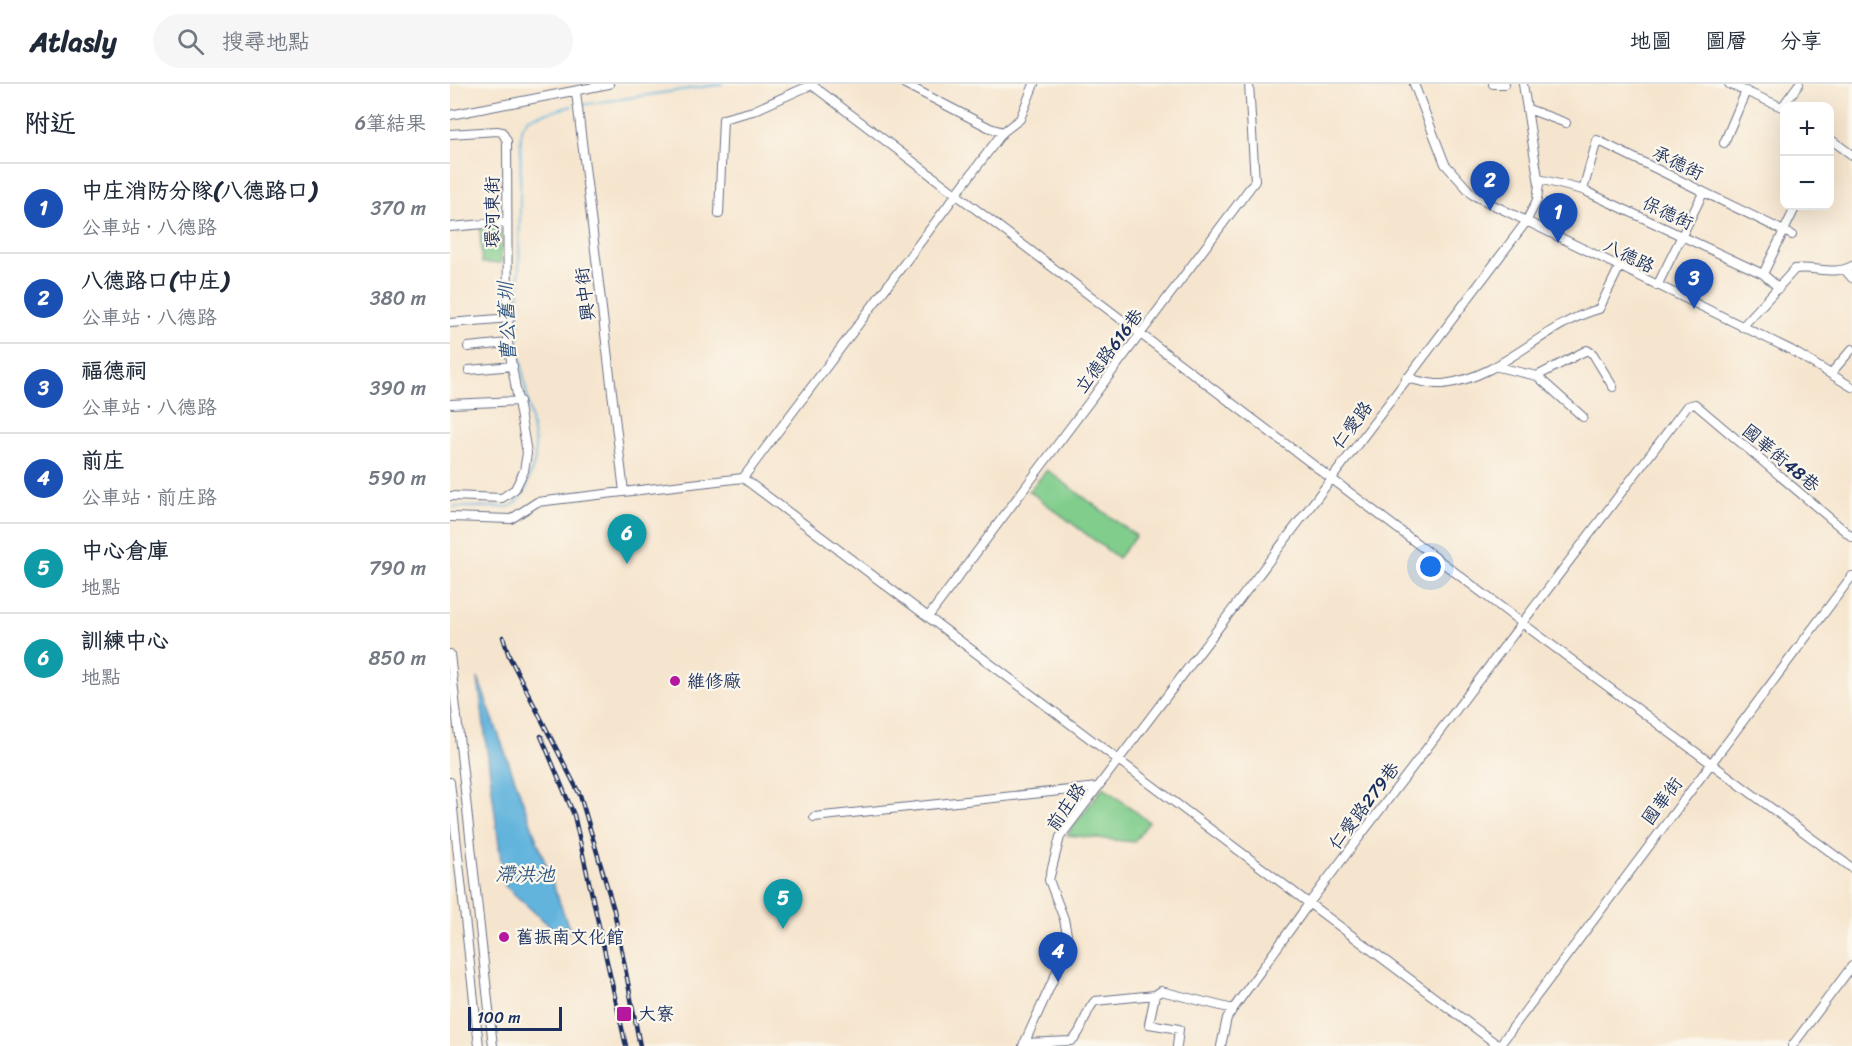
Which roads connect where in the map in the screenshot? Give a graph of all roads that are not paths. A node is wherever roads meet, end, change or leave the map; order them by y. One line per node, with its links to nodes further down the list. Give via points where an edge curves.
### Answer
1 (609, 84): 13 (street)
2 (813, 84): 27 (street); 29 (street, via 753,111 723,119)
3 (905, 84): 19 (street)
4 (1034, 84): 19 (street, via 1020,119)
5 (1249, 84): 45 (street, 立德路616巷, via 1255,181)
6 (1414, 84): 31 (street, 八德路, via 1445,164 1473,195)
7 (1493, 84): 8 (street)
8 (1505, 84)
9 (1523, 84): 16 (street, 仁愛路)
10 (1729, 84): 12 (street)
11 (1798, 84): 14 (street)
12 (1746, 91): 15 (street); 22 (street)
13 (576, 92): 17 (street); 63 (street, 興中街)
14 (1786, 102)
15 (1780, 106)
16 (1528, 109): 18 (street); 24 (street, 仁愛路)
17 (450, 114)
18 (1566, 123)
19 (1003, 132): 27 (street)
20 (450, 134): 30 (street, 環河東街, via 497,131 505,136)
21 (1834, 142): 23 (street)
22 (1724, 143)
23 (1852, 155)
24 (1539, 179): 25 (street, 保德街); 31 (street, 仁愛路, via 1537,200)
25 (1583, 190): 26 (street, 承德街, via 1597,140); 35 (street, 保德街)
26 (1703, 193): 33 (street, 承德街); 35 (street)
27 (955, 195): 45 (street); 61 (street)
28 (1794, 210): 33 (street)
29 (719, 214)
30 (507, 222): 32 (street); 42 (street, 環河東街)
31 (1526, 222): 36 (street, 八德路); 54 (street, 仁愛路)
32 (450, 227)
33 (1784, 231): 34 (street, 承德街); 38 (street)
34 (1792, 235)
35 (1681, 236): 38 (street, 保德街); 40 (street)
36 (1619, 268): 40 (street, 八德路); 50 (street, via 1599,309 1554,327)
37 (1848, 268): 39 (street); 41 (street, via 1795,269)
38 (1763, 274): 41 (street, 保德街)
39 (1852, 278)
40 (1657, 286): 44 (street, 八德路)
41 (1779, 288): 44 (street)
42 (510, 318): 43 (street); 46 (street, 環河東街)
43 (450, 323)
44 (1742, 327): 52 (street, 八德路)
45 (1141, 334): 62 (street); 68 (street, 立德路616巷)
46 (508, 343): 47 (street); 49 (street, 環河東街)
47 (468, 347)
48 (1852, 349): 52 (street)
49 (513, 366): 51 (street); 57 (street, 環河東街)
50 (1498, 367): 53 (street); 54 (street, via 1441,384)
51 (469, 370)
52 (1832, 372): 56 (street, 八德路)
53 (1537, 376): 55 (street, via 1587,350); 60 (street)
54 (1406, 378): 62 (street, 仁愛路)
55 (1613, 387)
56 (1852, 387)
57 (520, 401): 59 (street); 64 (street, 環河東街, via 527,453 515,489 502,498)
58 (1692, 403): 66 (street, 國華街48巷); 69 (street, 仁愛路279巷)
59 (450, 405)
60 (1582, 417)
61 (743, 478): 63 (street); 68 (street)
62 (1331, 479): 69 (street); 71 (street, 仁愛路)
63 (624, 492): 65 (street, via 537,502 511,519)
64 (450, 496)
65 (450, 517)
66 (1852, 537)
67 (1852, 576): 72 (street, 國華街)
68 (928, 617): 71 (street)
69 (1521, 623): 72 (street); 77 (street, 仁愛路279巷)
70 (450, 654): 83 (street)
71 (1118, 760): 74 (street, 前庄路); 77 (street)
72 (1710, 762): 76 (street); 86 (street, 國華街)
73 (450, 782): 82 (street)
74 (1098, 787): 75 (street); 81 (street, 前庄路, via 1066,828 1056,851 1049,880 1069,945)
75 (814, 817)
76 (1852, 868)
77 (1310, 902): 80 (street, 仁愛路279巷); 86 (street)
78 (1852, 966): 87 (street)
79 (1155, 995): 80 (street, 前庄路, via 1161,991); 81 (street, 前庄路, via 1095,1001 1071,1041); 84 (street, via 1149,1024 1179,1029)
80 (1233, 1008): 85 (street, 仁愛路279巷)
81 (1024, 1045)
82 (479, 1046)
83 (494, 1046)
84 (1177, 1046)
85 (1221, 1046)
86 (1499, 1046)
87 (1792, 1046)

